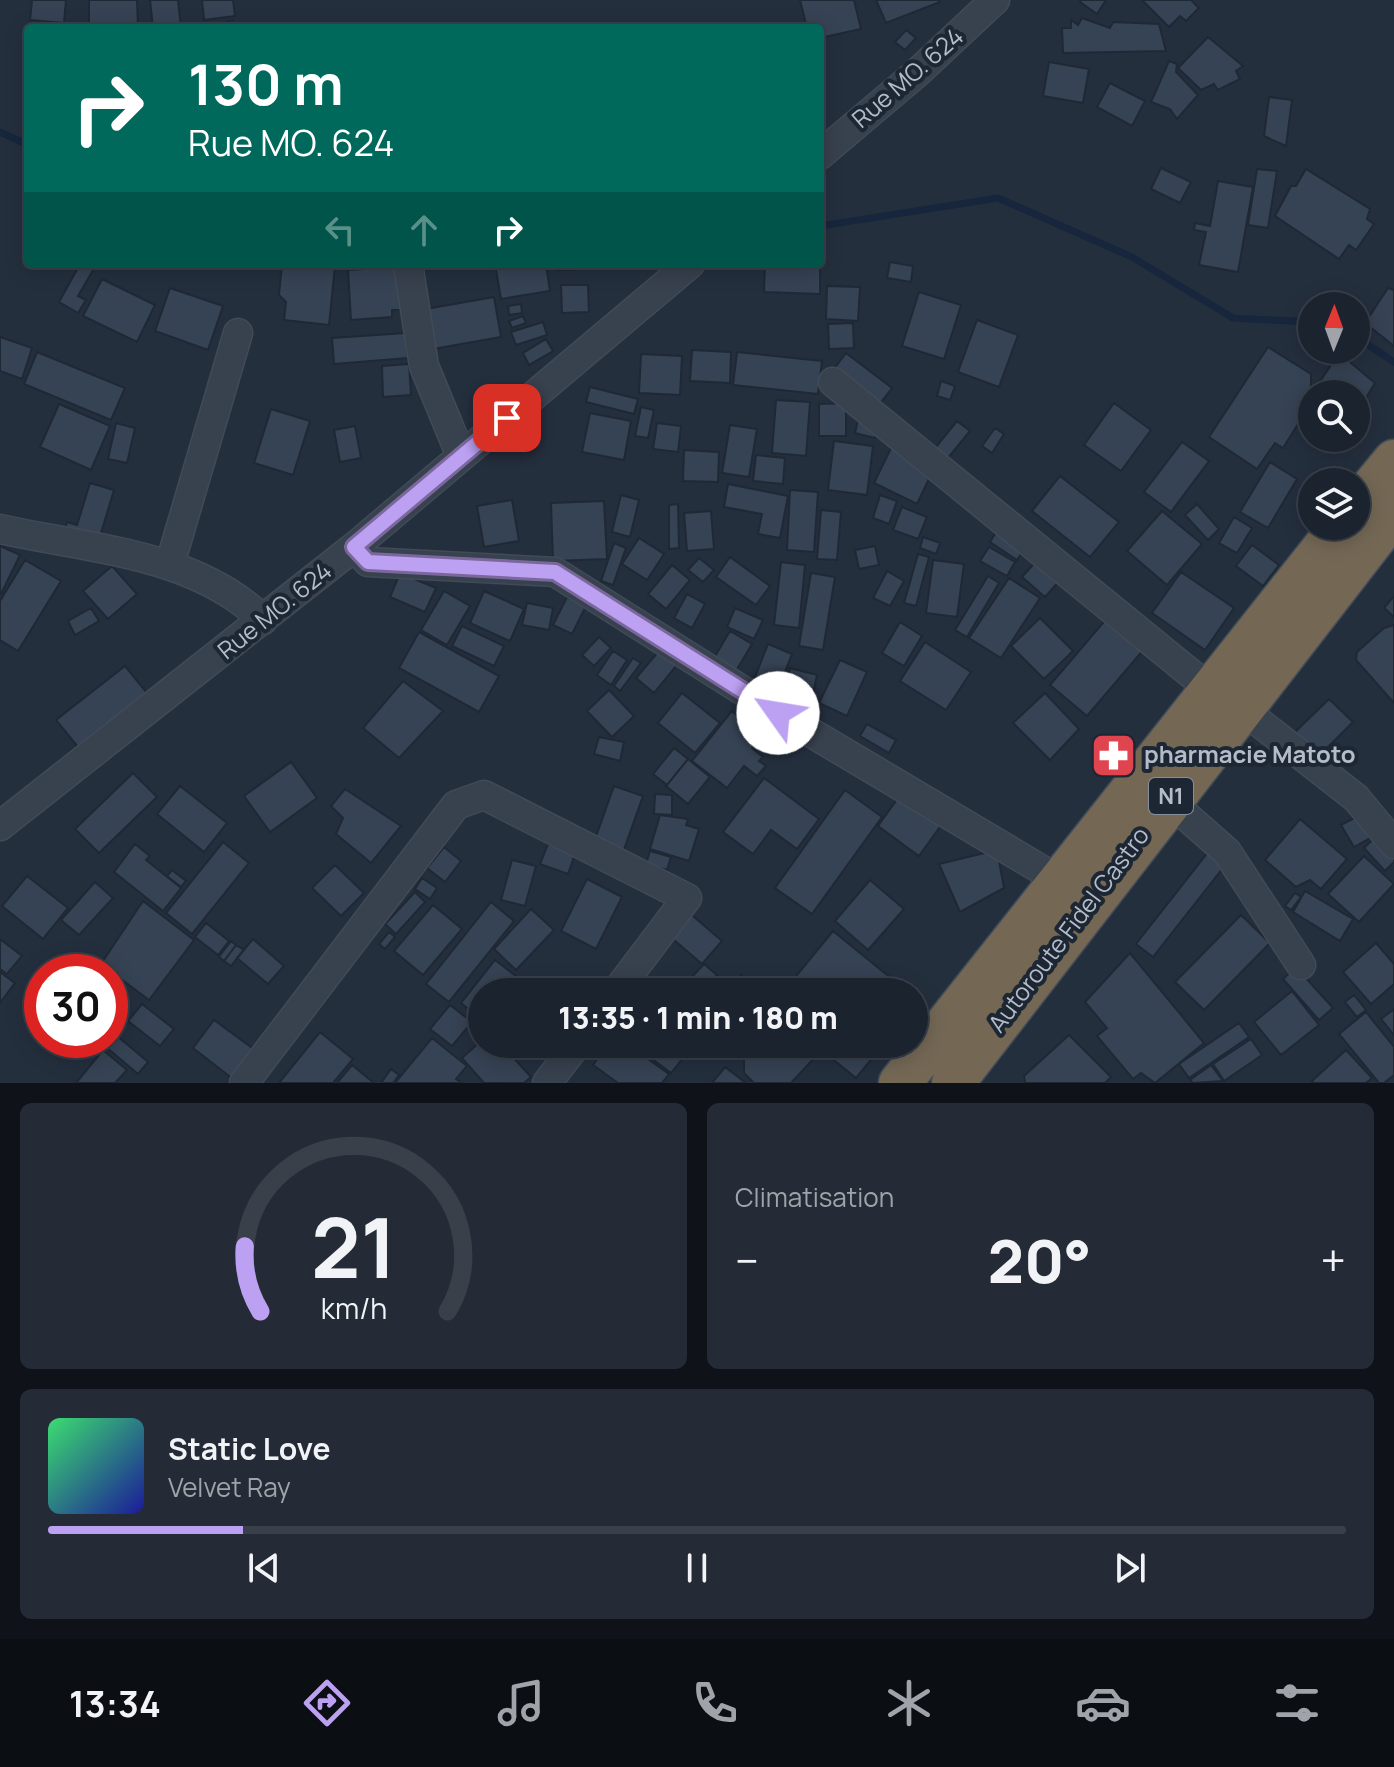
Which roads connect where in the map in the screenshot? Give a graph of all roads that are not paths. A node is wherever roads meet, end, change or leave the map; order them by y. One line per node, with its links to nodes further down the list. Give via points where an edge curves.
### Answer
1 (995, 0): 2 (street, Rue MO. 624)
2 (824, 152)
3 (409, 268): 7 (street, via 424,366)
4 (685, 268): 7 (street, Rue MO. 624)
5 (238, 333): 14 (street)
6 (833, 382): 16 (street)
7 (461, 456): 13 (street, Rue MO. 624)
8 (1394, 461): 9 (highway)
9 (1370, 490)
10 (1394, 513): 16 (highway, Autoroute Fidel Castro / N1)
11 (0, 529): 14 (street)
12 (1332, 540): 16 (highway, Autoroute Fidel Castro / N1)
13 (354, 547): 15 (street, Rue MO. 624); 20 (street, via 368,562 555,572 778,713)
14 (170, 564): 15 (street, via 241,598)
15 (263, 620): 18 (street, Rue MO. 624)
16 (1226, 700): 17 (highway, Autoroute Fidel Castro / N1); 19 (street, via 1356,798); 20 (highway, Autoroute Fidel Castro / N1)
17 (1168, 800): 21 (street, via 1227,852); 27 (highway, Autoroute Fidel Castro / N1)
18 (0, 826)
19 (1394, 844)
20 (1059, 880): 26 (highway, Autoroute Fidel Castro / N1)
21 (1301, 965)
22 (627, 978): 24 (street, via 687,898 484,795 456,805)
23 (566, 1058): 25 (street)
24 (244, 1083)
25 (547, 1083)
26 (900, 1083)
27 (953, 1083)

